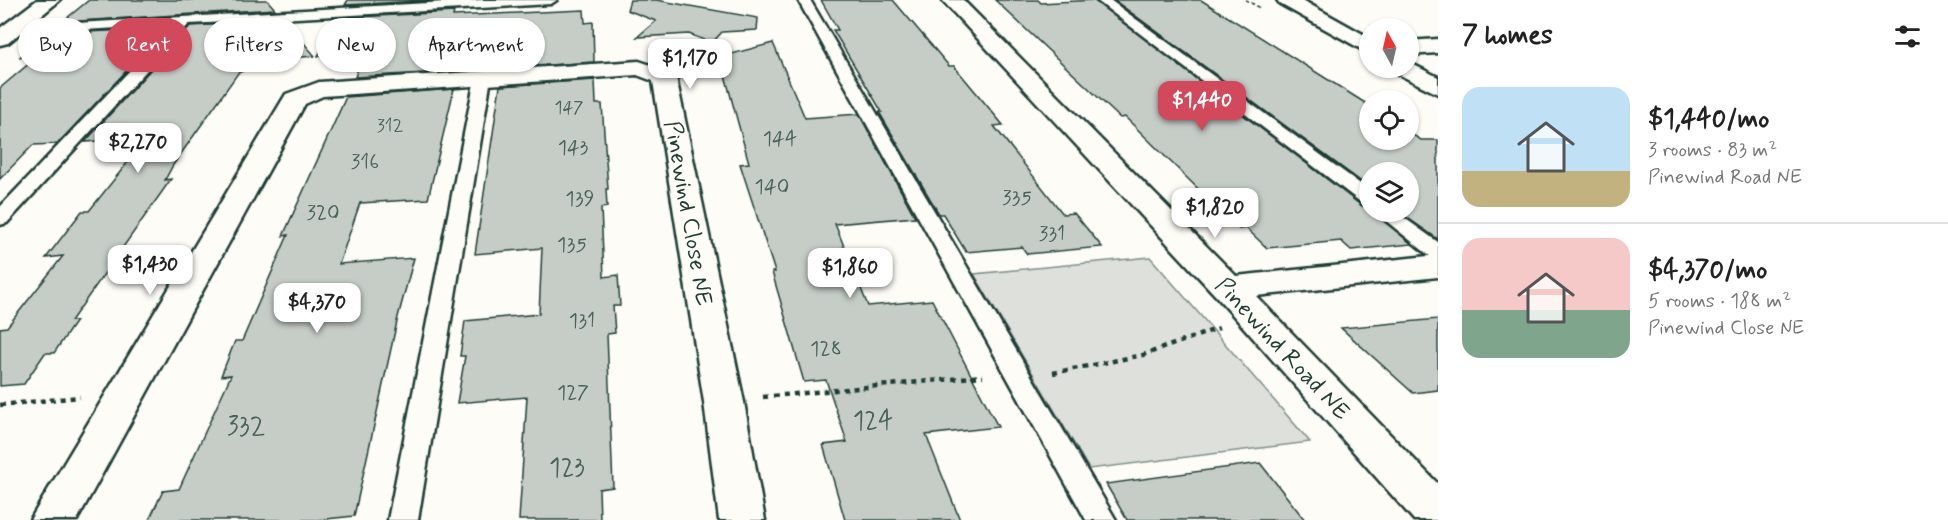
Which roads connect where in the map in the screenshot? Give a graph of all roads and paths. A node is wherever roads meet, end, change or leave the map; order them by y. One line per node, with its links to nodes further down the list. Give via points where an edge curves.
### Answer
1 (50, 0): 9 (street)
2 (551, 0): 7 (lane)
3 (804, 0): 24 (lane)
4 (952, 0): 22 (street, Pinewind Road NE)
5 (1102, 0): 17 (lane)
6 (1287, 0): 10 (street)
7 (192, 20)
8 (105, 26): 9 (lane)
9 (5, 34)
10 (1359, 42)
11 (1438, 46): 12 (street)
12 (1419, 47)
13 (137, 72): 18 (lane)
14 (1419, 76): 16 (street)
15 (483, 78): 25 (street, Pinewind Close NE, via 319,89 295,99); 26 (street, Pinewind Close NE, via 639,68 664,77); 30 (lane)
16 (1438, 87)
17 (1359, 192)
18 (0, 219)
19 (1398, 222): 20 (lane)
20 (1438, 252)
21 (1438, 266): 22 (street)
22 (1228, 288): 23 (street, Pinewind Road NE)
23 (1260, 324): 24 (path, via 1215,329 1143,355); 28 (street, Pinewind Road NE)
24 (1020, 378): 26 (path, via 972,375); 32 (lane)
25 (124, 392): 27 (path); 29 (street, Pinewind Close NE)
26 (724, 402): 31 (street, Pinewind Close NE)
27 (0, 405)
28 (1438, 515)
29 (53, 520)
30 (403, 520)
31 (742, 520)
32 (1101, 520)

